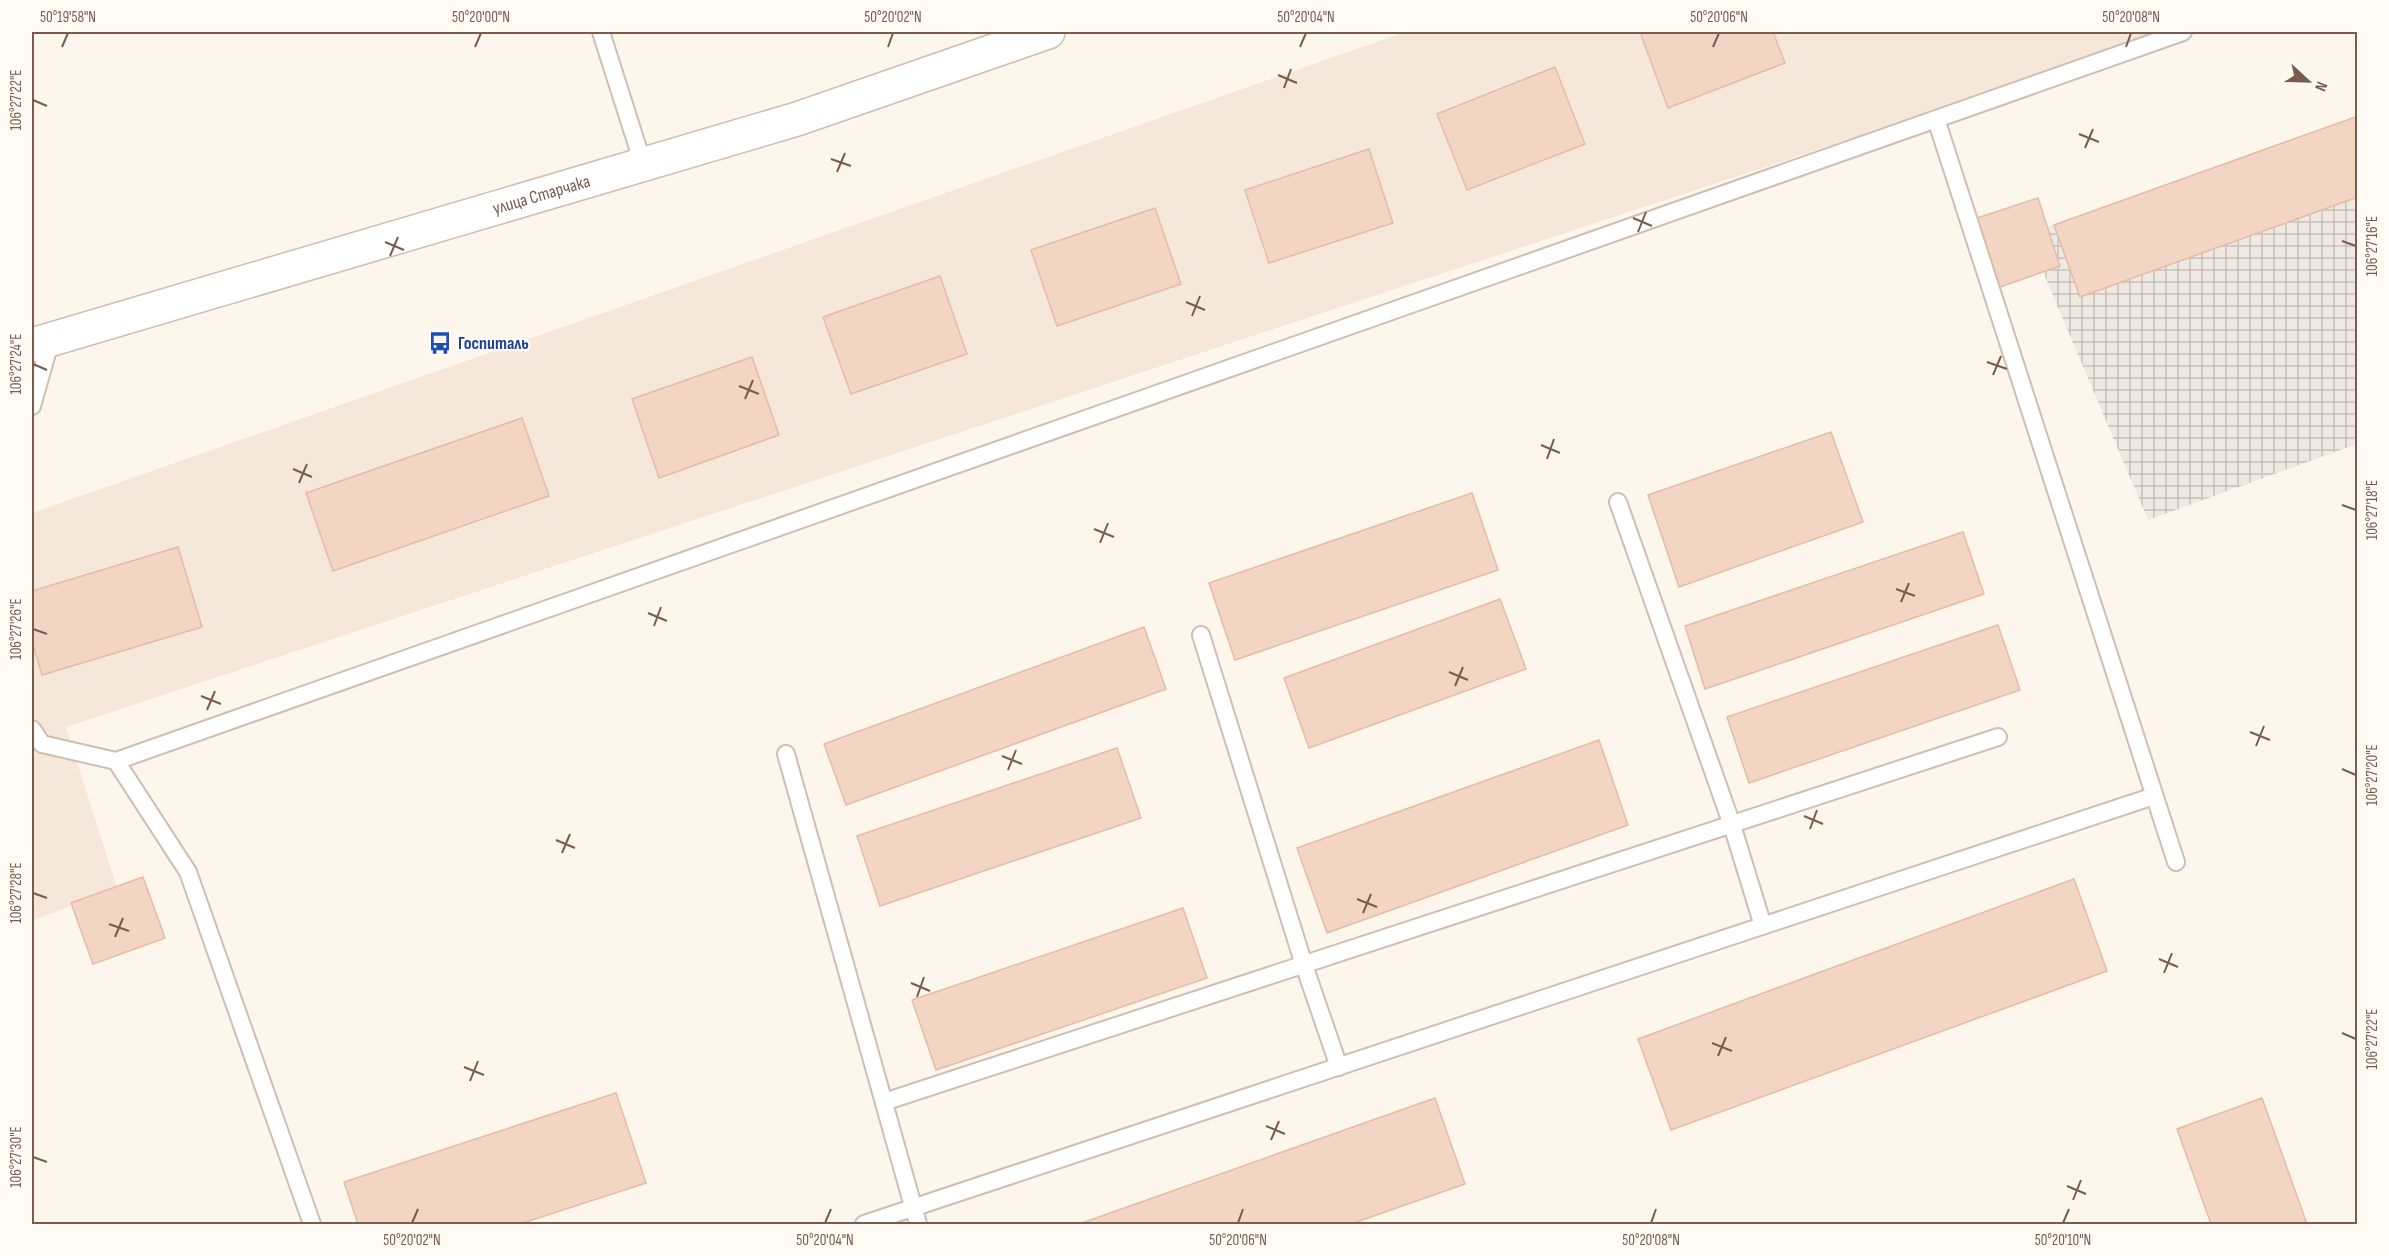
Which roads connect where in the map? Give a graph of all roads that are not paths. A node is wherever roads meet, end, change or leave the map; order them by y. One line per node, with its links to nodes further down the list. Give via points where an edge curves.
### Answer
1 (601, 32): 5 (lane)
2 (1048, 32): 5 (street, улица Старчака, via 797,119)
3 (2183, 32): 4 (lane)
4 (1936, 119): 13 (lane); 14 (lane)
5 (643, 164): 6 (street, улица Старчака)
6 (41, 342): 7 (lane)
7 (32, 406)
8 (1618, 502): 15 (lane)
9 (1201, 635): 18 (lane)
10 (32, 729): 13 (lane, via 42,744)
11 (1998, 737): 15 (lane)
12 (786, 754): 20 (lane)
13 (116, 761): 22 (lane, via 188,872)
14 (2154, 795): 16 (lane); 17 (lane)
15 (1732, 825): 17 (lane); 18 (lane)
16 (2176, 862)
17 (1763, 926): 19 (lane)
18 (1304, 965): 19 (lane); 20 (lane)
19 (1339, 1067): 21 (lane)
20 (884, 1102): 21 (lane)
21 (916, 1216): 23 (lane)
22 (312, 1224)
23 (864, 1224)

